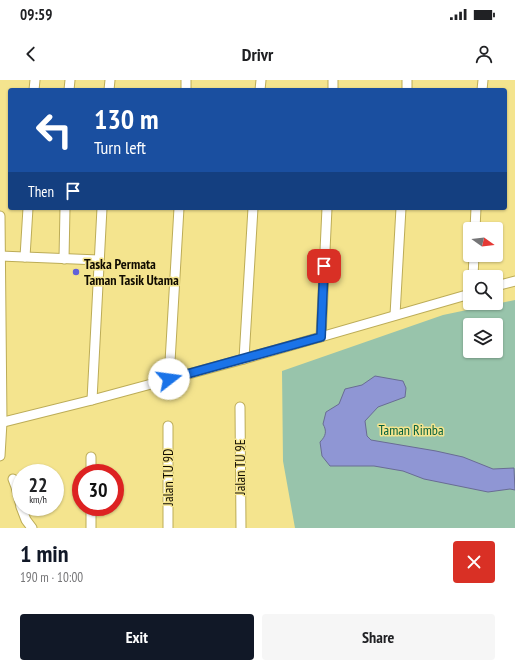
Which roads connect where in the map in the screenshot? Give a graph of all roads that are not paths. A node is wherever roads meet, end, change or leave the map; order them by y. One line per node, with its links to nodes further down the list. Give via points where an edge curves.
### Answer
1 (28, 210): 12 (street)
2 (66, 210): 13 (street)
3 (102, 210): 14 (street)
4 (179, 210): 22 (street)
5 (253, 210): 21 (street)
6 (327, 210): 20 (street)
7 (401, 210): 19 (street)
8 (476, 210): 10 (street)
9 (0, 216): 11 (street)
10 (475, 222)
11 (0, 256): 12 (street); 18 (street)
12 (25, 257): 13 (street)
13 (64, 259): 14 (street)
14 (100, 260): 23 (street)
15 (515, 281): 16 (street)
16 (503, 284)
17 (463, 296): 19 (street)
18 (1, 301): 25 (street)
19 (395, 315): 20 (street)
20 (321, 337): 21 (street)
21 (244, 359): 22 (street)
22 (169, 379): 23 (street)
23 (92, 400): 25 (street)
24 (240, 407): 35 (street, Jalan TU 9E)
25 (1, 422): 27 (street)
26 (168, 426): 34 (street, Jalan TU 9D)
27 (0, 456)
28 (91, 457): 29 (street)
29 (91, 464)
30 (24, 516): 32 (street)
31 (91, 516): 33 (street)
32 (32, 528)
33 (91, 528)
34 (168, 528)
35 (241, 528)

